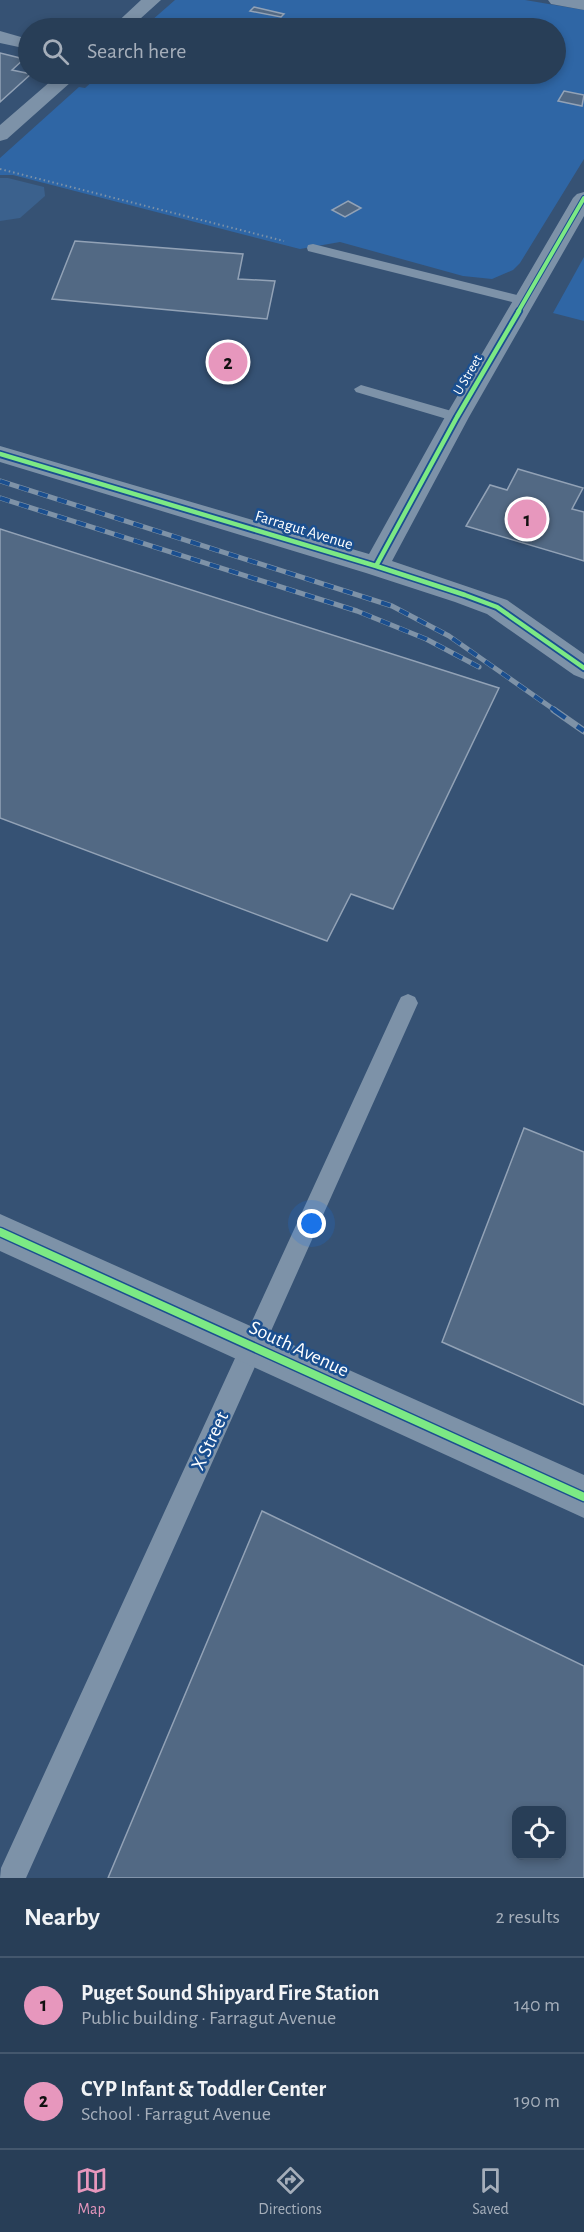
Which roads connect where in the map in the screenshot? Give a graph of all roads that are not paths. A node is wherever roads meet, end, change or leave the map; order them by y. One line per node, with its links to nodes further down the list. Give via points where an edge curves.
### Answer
1 (558, 0): 3 (street)
2 (148, 1): 4 (street)
3 (584, 4)
4 (130, 18)
5 (0, 37): 6 (street)
6 (18, 42)
7 (59, 84): 8 (street)
8 (0, 135)
9 (584, 198): 11 (street, U Street)
10 (313, 248): 11 (lane)
11 (524, 301): 13 (street, U Street)
12 (361, 389): 13 (lane)
13 (457, 417): 15 (street, U Street)
14 (0, 454): 15 (street, Farragut Avenue)
15 (376, 566): 16 (street, Farragut Avenue, via 497,607)
16 (583, 666)
17 (408, 1003): 19 (lane, X Street)
18 (0, 1232): 19 (street, South Avenue)
19 (253, 1346): 20 (street, South Avenue); 21 (lane, X Street)
20 (584, 1497)
21 (11, 1878)

